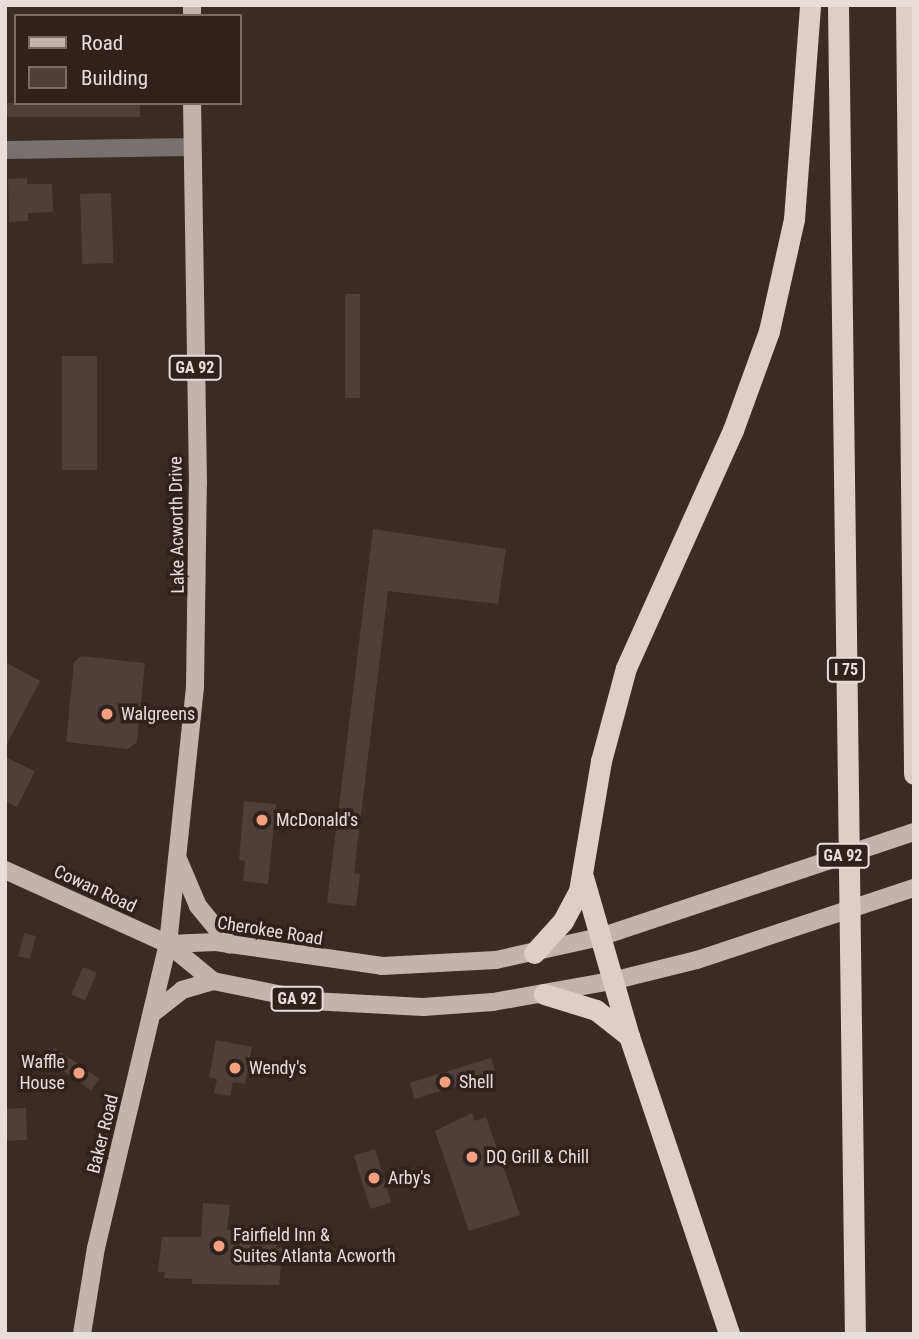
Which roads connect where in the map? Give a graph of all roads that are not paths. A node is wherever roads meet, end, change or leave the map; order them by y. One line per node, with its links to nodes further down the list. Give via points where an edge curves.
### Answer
1 (810, 5): 11 (highway, via 799,179 778,299 733,430 626,668 601,761)
2 (838, 5): 24 (highway, I 75)
3 (906, 5): 7 (highway)
4 (192, 105): 5 (main road, Lake Acworth Drive / GA 92)
5 (192, 147): 6 (street); 9 (main road, Lake Acworth Drive / GA 92, via 199,621)
6 (5, 149)
7 (914, 774)
8 (914, 832): 13 (main road, Cherokee Road / GA 92)
9 (177, 858): 14 (main road, Lake Acworth Drive / GA 92); 15 (main road, via 198,906)
10 (5, 870): 14 (main road, Cowan Road)
11 (583, 877): 13 (highway); 16 (highway, via 563,921)
12 (914, 888): 18 (main road, GA 92, via 774,936)
13 (600, 937): 16 (main road, Cherokee Road / GA 92); 18 (highway)
14 (167, 944): 15 (main road, Cherokee Road / GA 92); 17 (main road, GA 92); 20 (main road, Baker Road)
15 (230, 945): 16 (main road, Cherokee Road / GA 92, via 382,966 481,962)
16 (534, 953)
17 (213, 981): 19 (main road, GA 92, via 289,998 383,1006 458,1006); 20 (main road, via 183,990)
18 (615, 981): 19 (main road, GA 92); 21 (highway)
19 (544, 994): 21 (highway, via 596,1010)
20 (153, 1013): 22 (main road, Baker Road, via 96,1248)
21 (629, 1036): 23 (highway)
22 (82, 1334)
23 (729, 1334)
24 (855, 1334)

